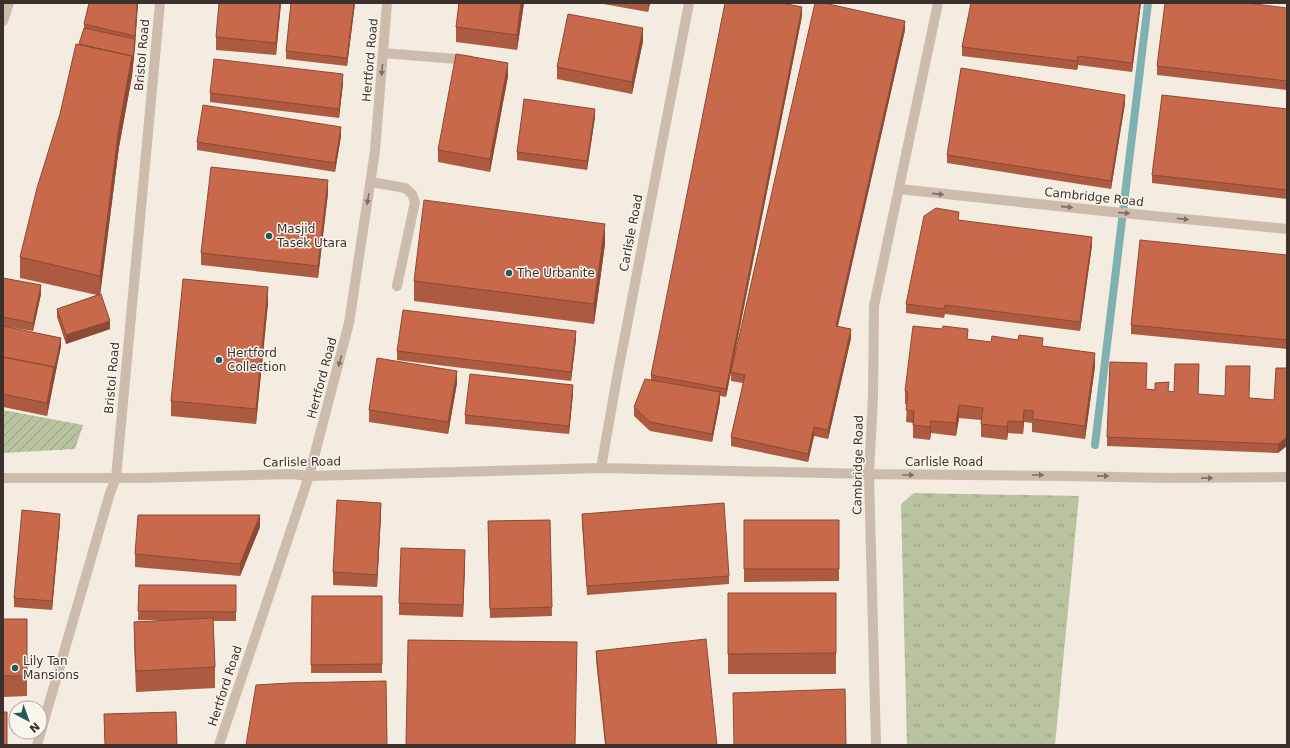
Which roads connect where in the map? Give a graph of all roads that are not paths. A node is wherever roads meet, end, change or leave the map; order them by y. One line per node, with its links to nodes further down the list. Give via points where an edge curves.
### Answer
1 (9, 3): 6 (street)
2 (160, 3): 18 (street, Bristol Road)
3 (387, 3): 7 (street, Hertford Road)
4 (689, 3): 13 (street, Carlisle Road)
5 (938, 3): 10 (street, Cambridge Road)
6 (3, 21)
7 (383, 53): 8 (street); 9 (street, Hertford Road, one-way to 9)
8 (479, 60)
9 (371, 182): 12 (street, via 406,188 415,202); 15 (street, Hertford Road, one-way to 15, via 349,323)
10 (899, 189): 11 (street, Cambridge Road, one-way to 11); 14 (street, Cambridge Road, via 874,306)
11 (1287, 229)
12 (397, 286)
13 (602, 468): 14 (street, Carlisle Road); 15 (street, Carlisle Road)
14 (869, 474): 16 (street, Carlisle Road, one-way to 16); 21 (street, Cambridge Road)
15 (309, 476): 18 (street, Carlisle Road, via 292,474); 20 (street, Hertford Road)
16 (1287, 477)
17 (3, 478): 18 (street, Carlisle Road)
18 (116, 478): 19 (street, Bristol Road)
19 (37, 745)
20 (219, 745)
21 (876, 745)

